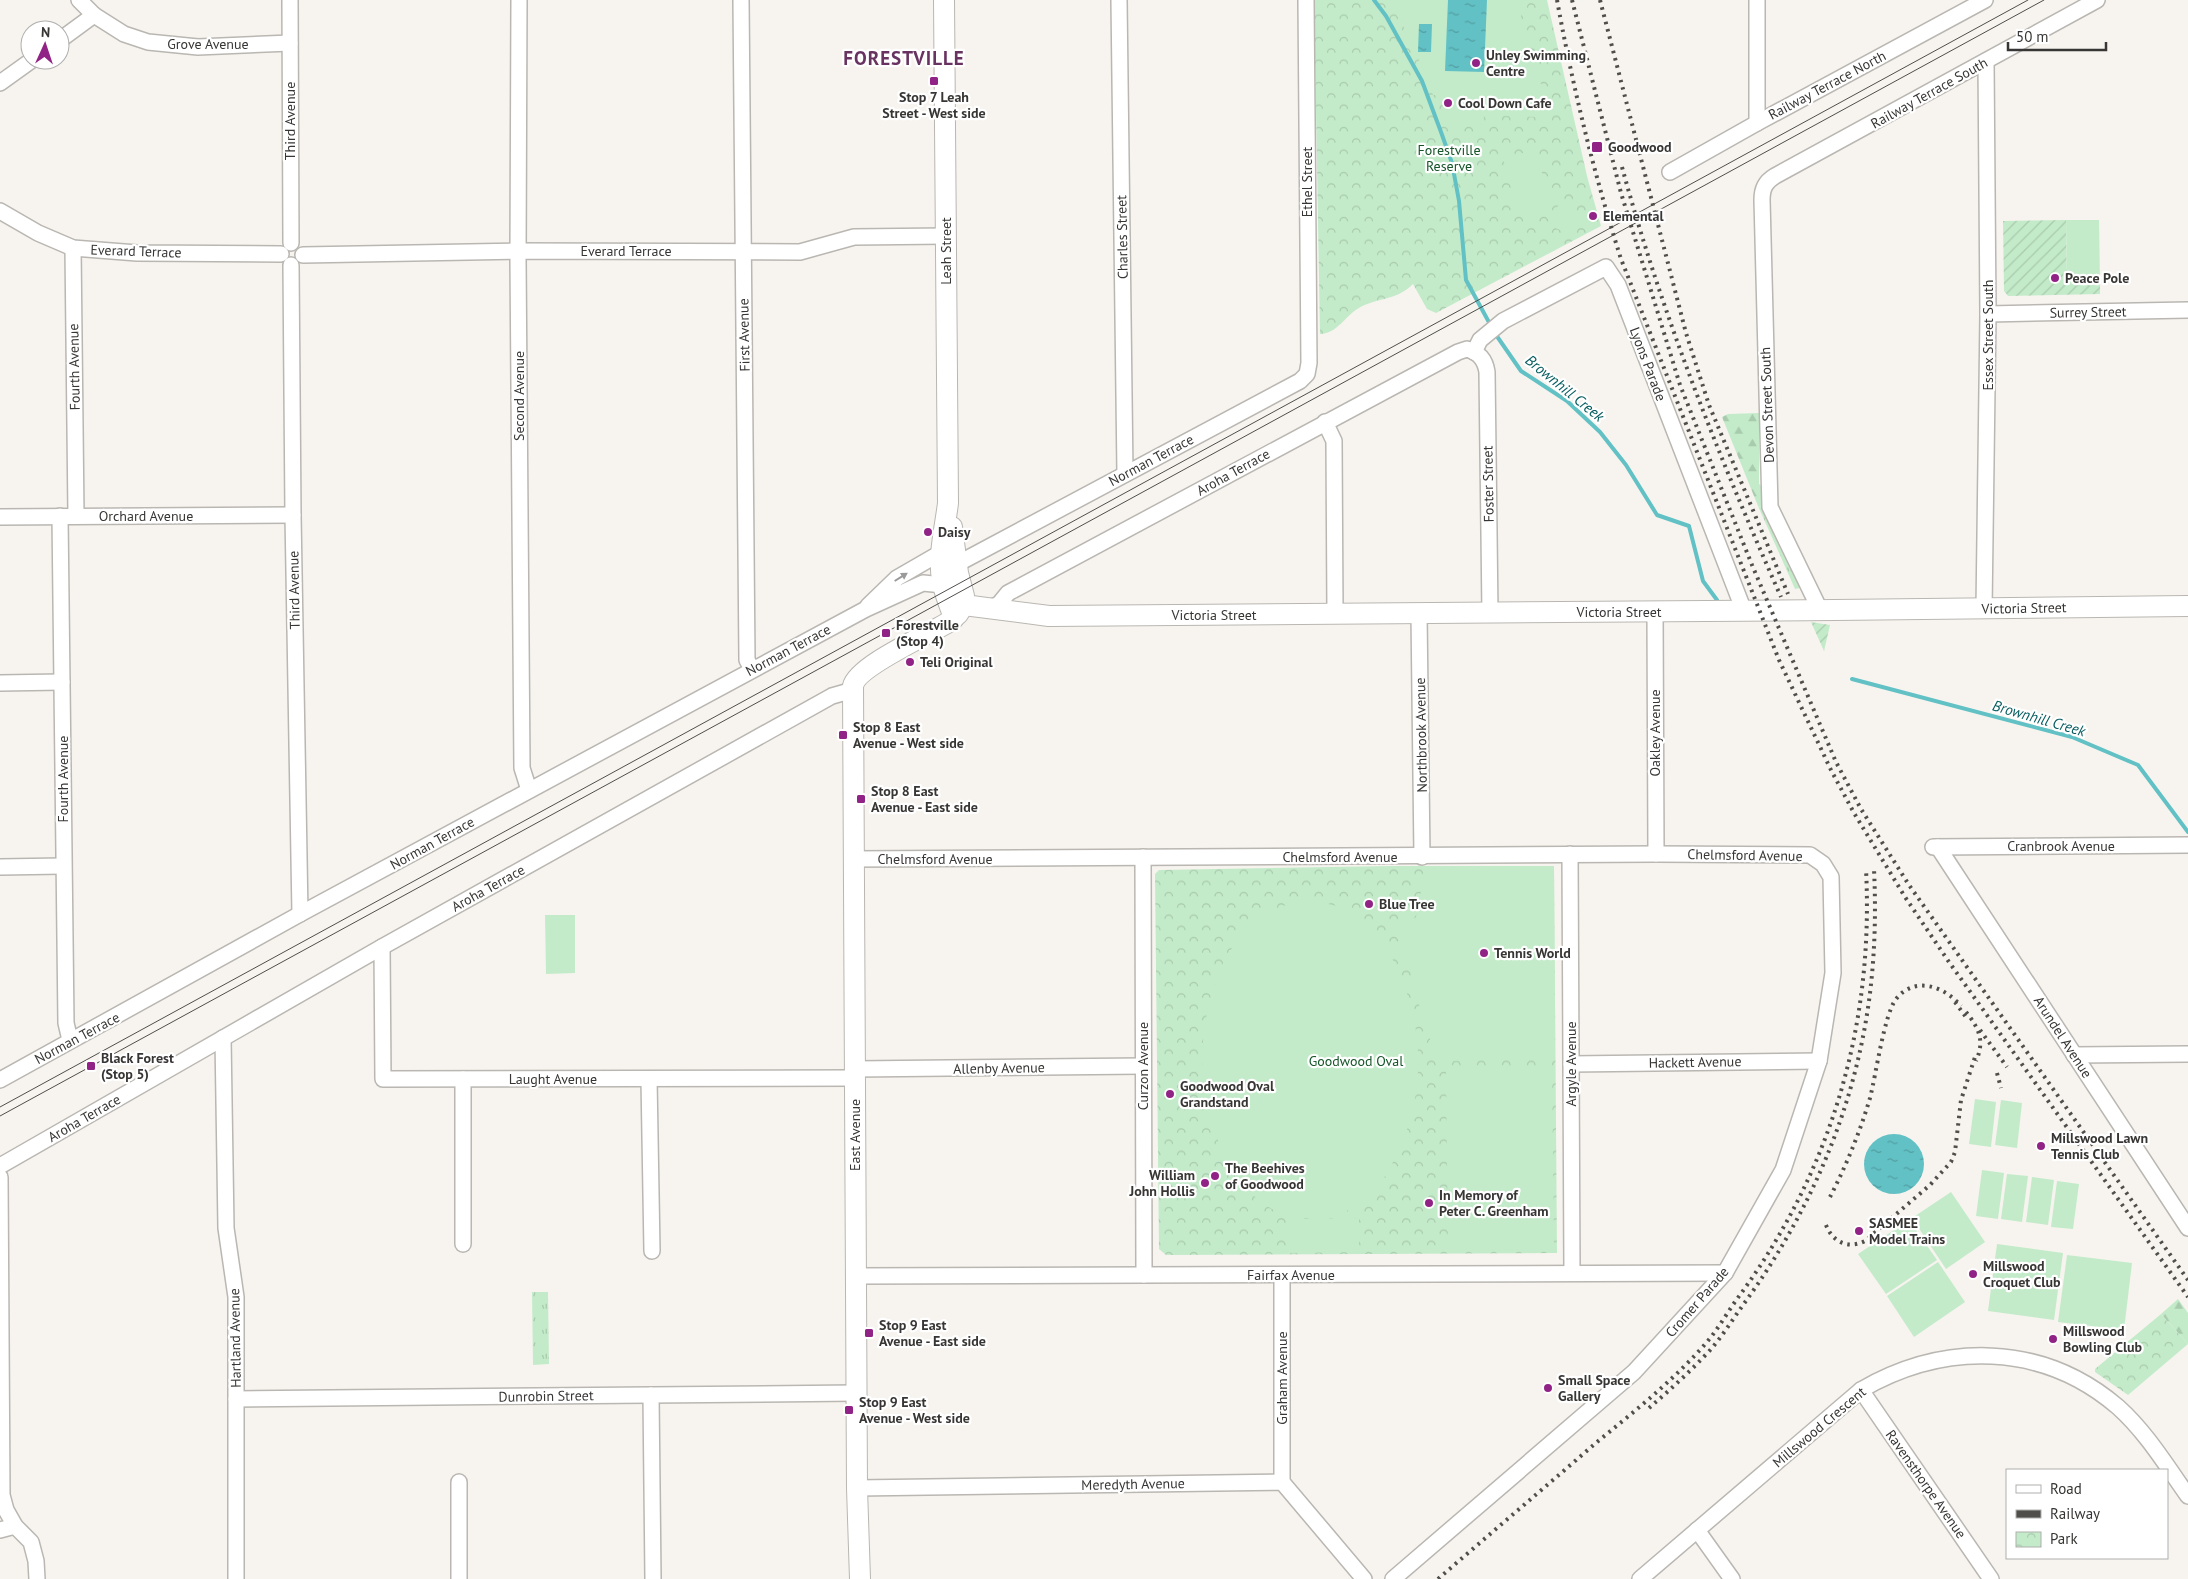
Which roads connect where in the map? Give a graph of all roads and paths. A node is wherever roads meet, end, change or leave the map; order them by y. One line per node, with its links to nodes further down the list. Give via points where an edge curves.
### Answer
1 (79, 0): 11 (street, Grove Avenue)
2 (290, 0): 13 (street, Third Avenue)
3 (519, 0): 23 (street, Second Avenue)
4 (741, 0): 24 (street, First Avenue)
5 (944, 0): 21 (street, Leah Street)
6 (1119, 0): 31 (street, Charles Street)
7 (1306, 0): 29 (street, Ethel Street)
8 (1757, 0): 17 (street)
9 (2098, 0): 14 (street, Railway Terrace South)
10 (1983, 1): 17 (street, Railway Terrace North)
11 (94, 16): 12 (street); 13 (street, Grove Avenue, via 124,34 148,42 198,47)
12 (70, 33)
13 (290, 43): 25 (street, Third Avenue)
14 (1986, 62): 19 (street, Railway Terrace South, via 1775,176); 27 (street, Essex Street South)
15 (20, 69): 16 (street)
16 (0, 83)
17 (1757, 123): 18 (street, Railway Terrace North)
18 (1670, 172)
19 (1763, 188): 42 (street, Devon Street South, via 1770,508)
20 (0, 211): 22 (street, Everard Terrace)
21 (946, 236): 24 (street, Everard Terrace, via 854,236 800,252); 36 (street, Leah Street)
22 (73, 248): 25 (street, Everard Terrace, via 137,253); 34 (street, Fourth Avenue)
23 (518, 251): 24 (street, Everard Terrace); 25 (street, Everard Terrace, via 303,255 300,262); 54 (street, Second Avenue, via 522,768)
24 (744, 252): 50 (street, First Avenue, via 747,660)
25 (288, 254): 32 (street, Third Avenue)
26 (2188, 310): 27 (street, Surrey Street)
27 (1988, 314): 39 (street, Essex Street South)
28 (1478, 349): 30 (street, Aroha Terrace, via 1458,352); 45 (street, Lyons Parade, via 1503,321 1606,267 1618,285); 47 (street, Foster Street, via 1486,362 1487,372)
29 (1309, 363): 31 (street, Norman Terrace, via 1307,374 1300,381)
30 (1324, 422): 41 (street, Aroha Terrace, via 1008,593); 48 (street, via 1334,441)
31 (1124, 474): 36 (street, Norman Terrace)
32 (293, 515): 34 (street, Orchard Avenue); 65 (street, Third Avenue)
33 (60, 516): 34 (street, Orchard Avenue); 35 (street, Orchard Avenue); 51 (street, Fourth Avenue)
34 (76, 516)
35 (0, 517)
36 (949, 558): 37 (street, Leah Street); 40 (street, Norman Terrace, one-way to 36, via 897,578); 43 (street, Leah Street)
37 (943, 585): 40 (street, Norman Terrace, via 923,583); 43 (street, Leah Street)
38 (2188, 606): 39 (street, Victoria Street)
39 (1984, 608): 42 (street, Victoria Street)
40 (866, 609): 50 (street, Norman Terrace)
41 (988, 609): 43 (street, Victoria Street); 49 (street, Victoria Street)
42 (1820, 610): 45 (street, Victoria Street)
43 (959, 611): 49 (street, Victoria Street, via 993,621); 53 (street, via 867,668 855,680)
44 (1654, 611): 45 (street, Victoria Street); 47 (street, Victoria Street); 58 (street, Oakley Avenue)
45 (1744, 611)
46 (1419, 613): 47 (street, Victoria Street); 48 (street, Victoria Street); 60 (street, Northbrook Avenue)
47 (1490, 613)
48 (1335, 614): 49 (street, Victoria Street)
49 (1049, 616)
50 (752, 669): 54 (street, Norman Terrace)
51 (62, 682): 52 (street); 63 (street, Fourth Avenue)
52 (0, 684)
53 (853, 690): 61 (street, East Avenue); 66 (street, Aroha Terrace, via 832,696)
54 (529, 790): 65 (street, Norman Terrace)
55 (2188, 846): 56 (street, Cranbrook Avenue)
56 (1935, 847): 70 (street, Arundel Avenue)
57 (1570, 854): 58 (street, Chelmsford Avenue); 60 (street, Chelmsford Avenue); 72 (street, Argyle Avenue)
58 (1656, 854): 62 (street, Chelmsford Avenue, via 1810,855)
59 (1143, 857): 60 (street, Chelmsford Avenue); 61 (street, Chelmsford Avenue); 73 (street, Curzon Avenue)
60 (1422, 857)
61 (854, 859): 74 (street, East Avenue)
62 (1823, 864): 71 (street, Cromer Parade, via 1831,877 1833,973)
63 (63, 866): 64 (street); 68 (street, Fourth Avenue, via 66,1023)
64 (0, 867)
65 (300, 914): 68 (street, Norman Terrace)
66 (382, 947): 67 (street, Aroha Terrace); 75 (street, Laught Avenue, via 383,1079)
67 (223, 1038): 78 (street, Aroha Terrace); 92 (street, Hartland Avenue, via 226,1228 236,1297)
68 (70, 1040): 77 (street, Norman Terrace)
69 (2188, 1054): 70 (street)
70 (2074, 1055): 80 (street, Arundel Avenue)
71 (1819, 1061): 72 (street, Hackett Avenue); 83 (street, Cromer Parade, via 1783,1170)
72 (1571, 1064): 84 (street, Argyle Avenue)
73 (1143, 1066): 74 (street, Allenby Avenue); 85 (street, Curzon Avenue)
74 (855, 1074): 76 (street, Laught Avenue); 87 (street, East Avenue)
75 (463, 1079): 76 (street, Laught Avenue); 81 (street)
76 (649, 1079): 82 (street)
77 (0, 1080)
78 (0, 1167)
79 (0, 1177): 88 (street)
80 (2188, 1228)
81 (463, 1244)
82 (652, 1251)
83 (1725, 1273): 84 (street, Fairfax Avenue); 106 (street, Cromer Parade, via 1634,1372)
84 (1572, 1274): 86 (street, Fairfax Avenue)
85 (1144, 1275): 86 (street, Fairfax Avenue); 87 (street, Fairfax Avenue)
86 (1282, 1275): 94 (street, Graham Avenue)
87 (856, 1276): 90 (street, East Avenue)
88 (1, 1347): 97 (street, via 2,1495)
89 (1860, 1390): 96 (street, Millswood Crescent, via 1898,1371 1952,1356 1998,1356 2043,1366 2078,1380 2117,1407 2147,1437); 99 (street, Millswood Crescent); 109 (street, Ravensthorpe Avenue)
90 (857, 1392): 91 (street, Dunrobin Street); 95 (street, East Avenue)
91 (651, 1395): 92 (street, Dunrobin Street); 103 (street)
92 (236, 1400): 101 (street, Hartland Avenue)
93 (459, 1482): 102 (street)
94 (1282, 1482): 95 (street, Meredyth Avenue); 105 (street)
95 (857, 1488): 104 (street, East Avenue)
96 (2188, 1496)
97 (15, 1526): 98 (street); 100 (street, via 30,1542 36,1561)
98 (0, 1530)
99 (1697, 1530): 107 (street, Millswood Crescent); 108 (street)
100 (36, 1579)
101 (236, 1579)
102 (460, 1579)
103 (652, 1579)
104 (860, 1579)
105 (1364, 1579)
106 (1392, 1579)
107 (1640, 1579)
108 (1732, 1579)
109 (1991, 1579)

